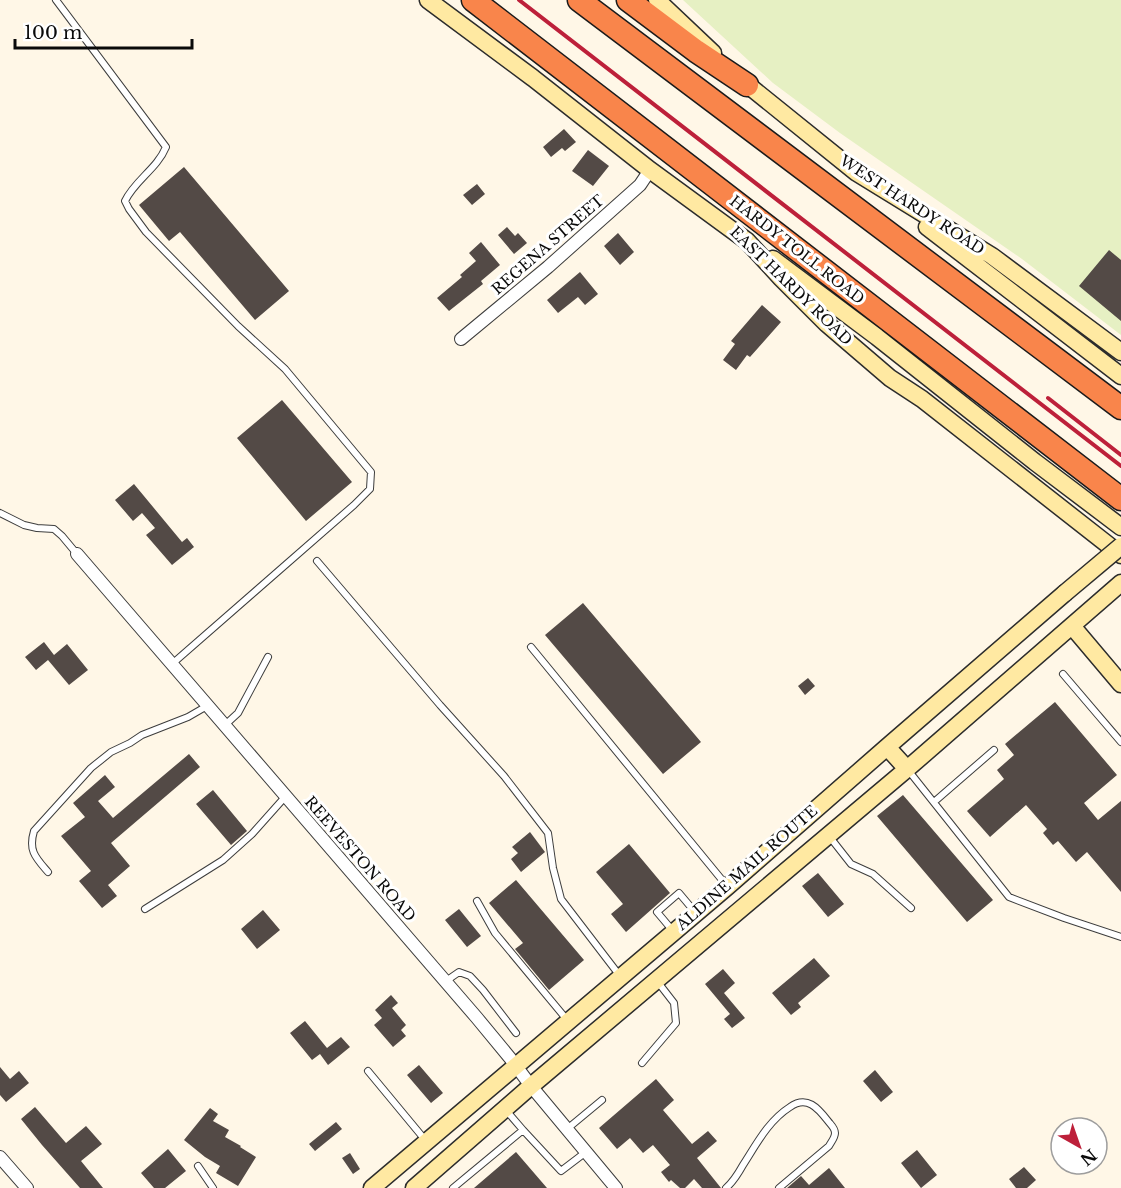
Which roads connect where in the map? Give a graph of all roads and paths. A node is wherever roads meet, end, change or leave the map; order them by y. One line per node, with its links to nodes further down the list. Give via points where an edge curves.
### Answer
1 (56, 0): 26 (lane, via 166,147 157,164 130,191 125,201 129,209 179,266 285,369 371,472 370,489 354,505)
2 (428, 0): 8 (main road, EAST HARDY ROAD)
3 (473, 0): 15 (highway, HARDY TOLL ROAD)
4 (579, 0): 14 (highway)
5 (628, 0): 7 (highway)
6 (657, 0): 7 (main road, WEST HARDY ROAD)
7 (747, 85): 9 (main road, WEST HARDY ROAD)
8 (650, 170): 10 (main road, EAST HARDY ROAD); 11 (street, REGENA STREET, via 640,185)
9 (857, 173): 12 (main road, WEST HARDY ROAD, via 992,256); 13 (main road)
10 (747, 241): 17 (main road); 20 (main road, EAST HARDY ROAD, via 827,324 890,378)
11 (461, 339)
12 (1121, 352)
13 (1120, 375)
14 (1121, 408)
15 (1121, 499)
16 (0, 513): 19 (lane, via 24,525 54,529)
17 (1121, 526)
18 (1121, 546): 32 (main road, ALDINE MAIL ROUTE, bridge)
19 (77, 554): 26 (street, REEVESTON ROAD)
20 (1121, 555)
21 (317, 561): 47 (lane, via 504,776 548,833 561,899)
22 (1121, 583): 23 (main road, ALDINE MAIL ROUTE)
23 (1072, 626): 28 (main road); 34 (main road, ALDINE MAIL ROUTE)
24 (531, 647): 39 (lane)
25 (268, 657): 30 (lane, via 238,713)
26 (172, 664): 29 (street, REEVESTON ROAD)
27 (1063, 674): 31 (lane)
28 (1121, 684)
29 (207, 705): 30 (street, REEVESTON ROAD); 38 (lane, via 142,735 91,768 34,831 32,850)
30 (225, 726): 35 (street, REEVESTON ROAD)
31 (1121, 742)
32 (887, 747): 34 (main road); 39 (main road, ALDINE MAIL ROUTE)
33 (994, 750): 36 (lane)
34 (907, 769): 36 (lane); 37 (main road, ALDINE MAIL ROUTE)
35 (286, 796): 43 (lane, via 223,860); 49 (street, REEVESTON ROAD)
36 (934, 802): 46 (lane, via 1009,897)
37 (829, 836): 41 (main road, ALDINE MAIL ROUTE); 42 (lane, via 852,864 873,874)
38 (48, 872)
39 (727, 887): 41 (main road); 44 (main road, ALDINE MAIL ROUTE)
40 (477, 901): 50 (lane, via 495,933)
41 (744, 907): 48 (main road, ALDINE MAIL ROUTE)
42 (911, 908)
43 (145, 909)
44 (696, 912): 45 (main road, ALDINE MAIL ROUTE); 45 (lane, via 679,893 657,912)
45 (673, 932): 47 (main road, ALDINE MAIL ROUTE)
46 (1121, 938)
47 (620, 977): 50 (main road, ALDINE MAIL ROUTE)
48 (657, 980): 52 (lane, via 674,1003 676,1023); 55 (main road, ALDINE MAIL ROUTE)
49 (446, 981): 51 (lane, via 459,972 470,976); 53 (street, REEVESTON ROAD)
50 (568, 1021): 53 (main road, ALDINE MAIL ROUTE)
51 (516, 1033)
52 (642, 1063)
53 (515, 1066): 55 (street, REEVESTON ROAD); 60 (main road, ALDINE MAIL ROUTE)
54 (368, 1071): 60 (lane)
55 (531, 1086): 57 (main road, ALDINE MAIL ROUTE); 58 (street, REEVESTON ROAD)
56 (602, 1100): 58 (lane)
57 (505, 1109): 59 (lane); 67 (main road, ALDINE MAIL ROUTE)
58 (567, 1129): 61 (street, REEVESTON ROAD)
59 (523, 1130): 61 (lane, via 561,1171); 68 (lane)
60 (426, 1142): 66 (main road, ALDINE MAIL ROUTE)
61 (586, 1152): 69 (street, REEVESTON ROAD)
62 (0, 1158): 64 (street)
63 (198, 1166): 65 (lane)
64 (27, 1188)
65 (213, 1188)
66 (372, 1188)
67 (414, 1188)
68 (453, 1188)
69 (616, 1188)
70 (726, 1188): 71 (lane, via 773,1120 790,1106 800,1102 811,1104 834,1129 833,1140)
71 (779, 1188)

